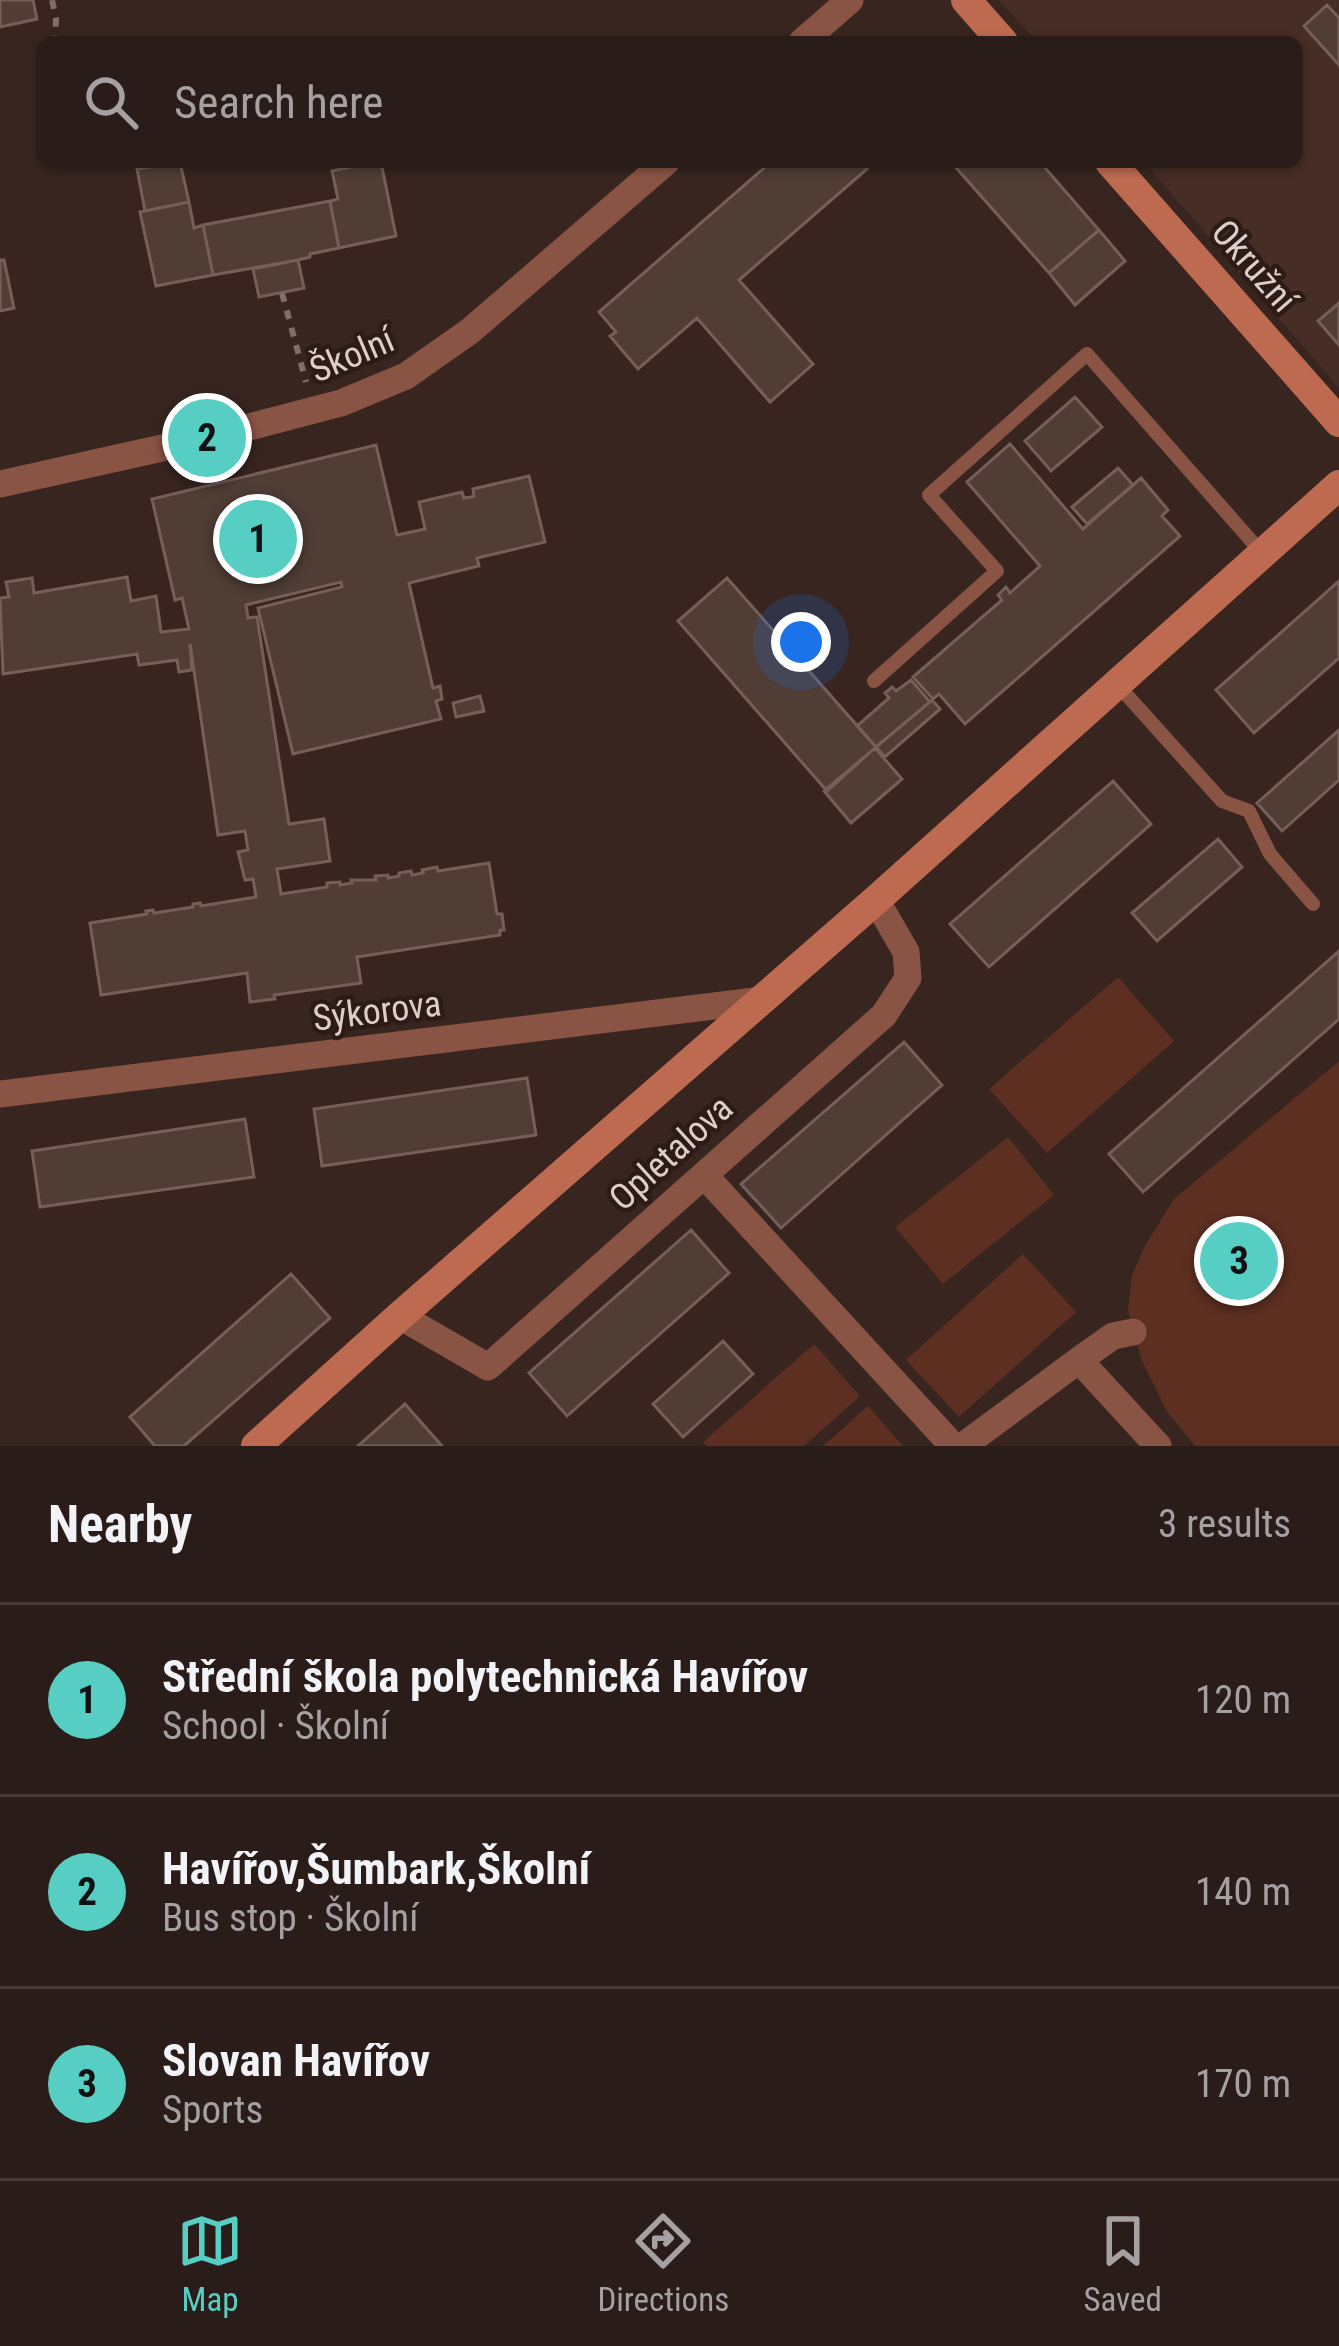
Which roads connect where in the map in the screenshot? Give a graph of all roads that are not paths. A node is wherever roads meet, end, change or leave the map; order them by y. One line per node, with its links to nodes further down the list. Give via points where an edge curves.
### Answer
1 (850, 0): 3 (street)
2 (966, 0): 4 (street)
3 (809, 36)
4 (998, 36)
5 (659, 168): 8 (street, Školní, via 406,376 341,403)
6 (1114, 168): 7 (street, Okružní)
7 (1339, 422)
8 (0, 484)
9 (1339, 485): 10 (street, Opletalova)
10 (1262, 553): 11 (lane, via 1087,354 929,495 997,571); 12 (street, Opletalova)
11 (874, 680)
12 (1116, 682): 13 (street, Opletalova); 14 (lane, via 1222,801 1249,811 1270,854)
13 (876, 900): 15 (street, Opletalova); 17 (street, Opletalova, via 906,952 908,978 884,1015)
14 (1313, 904)
15 (763, 1000): 16 (street, Sýkorova); 18 (street, Opletalova)
16 (0, 1094)
17 (704, 1175): 18 (street, Opletalova, via 488,1367); 22 (street)
18 (400, 1316): 21 (street, Opletalova)
19 (1133, 1332): 20 (street)
20 (1079, 1360): 23 (street); 24 (street)
21 (256, 1446)
22 (953, 1446)
23 (964, 1446)
24 (1158, 1446)

